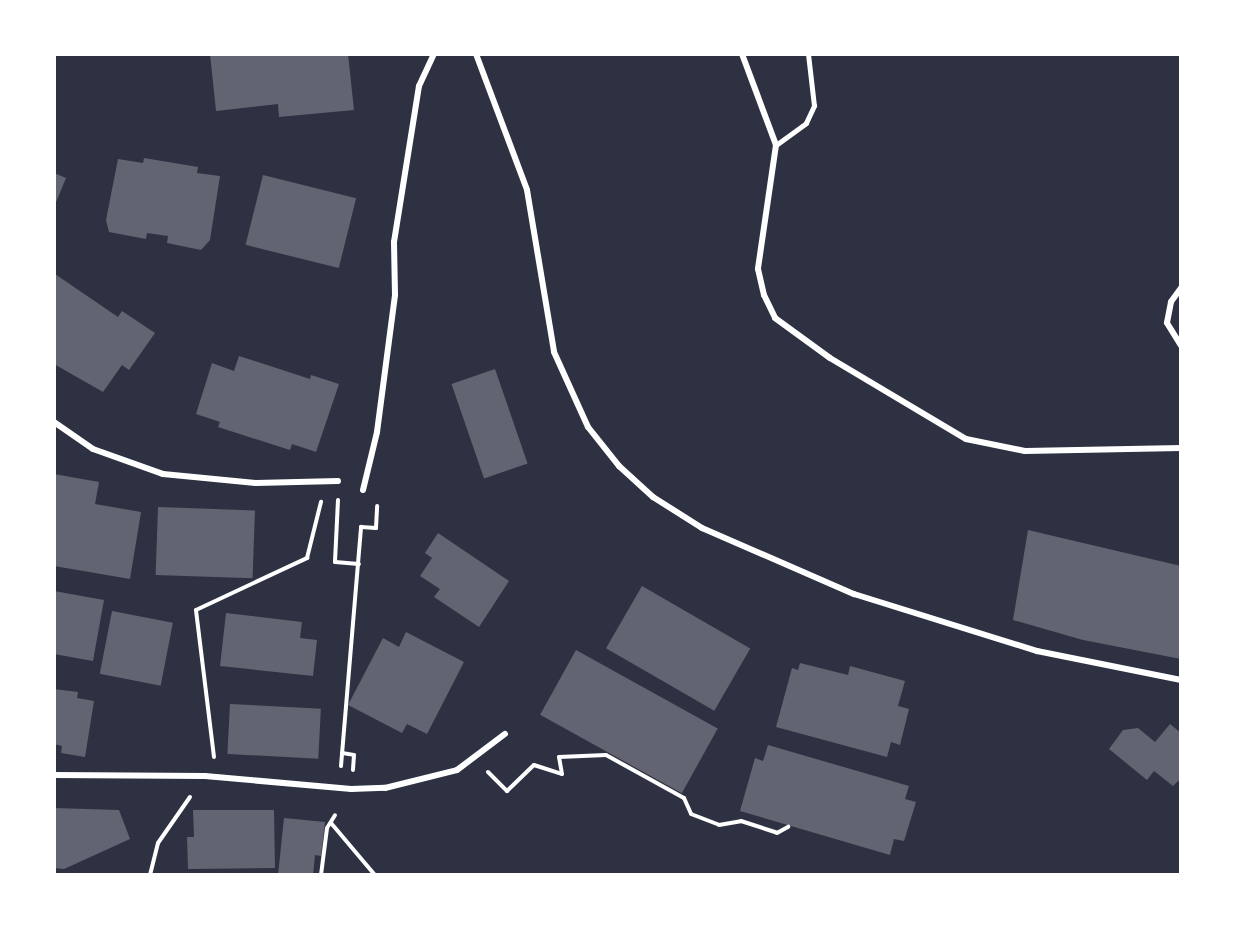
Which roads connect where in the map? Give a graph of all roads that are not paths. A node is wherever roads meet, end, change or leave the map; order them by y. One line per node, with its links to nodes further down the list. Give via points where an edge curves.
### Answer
1 (434, 54): 11 (street, via 419,86 394,242 395,295 378,420)
2 (476, 54): 12 (street, via 527,190 554,352 588,427 619,466 653,496 702,528 854,594 1037,651)
3 (742, 54): 5 (street)
4 (808, 54): 5 (lane, via 814,106 806,123)
5 (776, 145): 9 (street, via 758,269 775,318 796,336 966,439 1025,451)
6 (1181, 288): 7 (street, via 1171,302 1167,323)
7 (1181, 345)
8 (54, 422): 10 (street, via 93,448 163,474 256,483)
9 (1181, 448)
10 (338, 482)
11 (363, 490)
12 (1181, 680)
13 (505, 734): 14 (street, via 457,770 385,788 351,789 205,776)
14 (54, 775)

